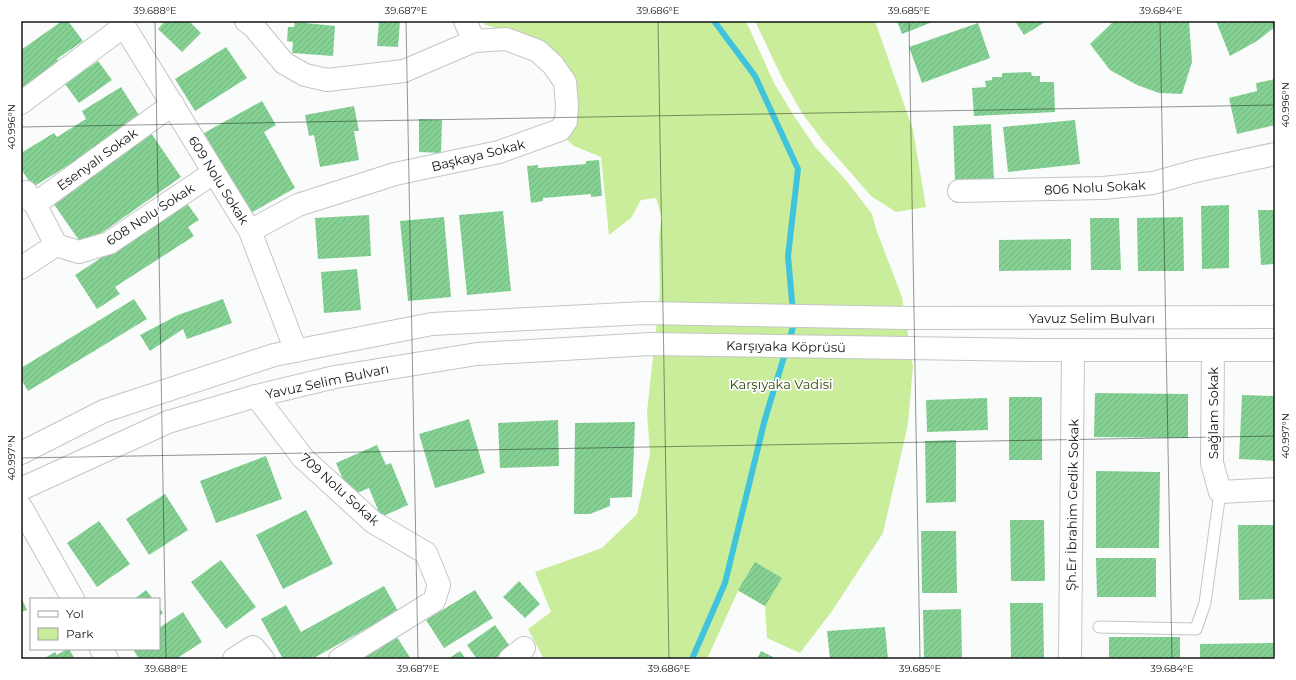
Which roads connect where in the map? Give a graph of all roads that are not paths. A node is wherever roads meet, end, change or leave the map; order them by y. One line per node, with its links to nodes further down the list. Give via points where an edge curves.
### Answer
1 (246, 21): 4 (street, via 284,63 305,75 326,80 404,72)
2 (465, 21): 4 (street)
3 (122, 23): 5 (street); 6 (street, 609 Nolu Sokak)
4 (474, 41): 12 (street, Başkaya Sokak, via 506,39 538,51 553,65 565,82 566,121 560,130 499,152 394,174 298,205)
5 (21, 103)
6 (173, 104): 8 (street, 609 Nolu Sokak); 11 (street, Esenyalı Sokak)
7 (1275, 154): 10 (street, 806 Nolu Sokak, via 1152,184)
8 (213, 173): 12 (street, 609 Nolu Sokak); 13 (street, 608 Nolu Sokak, via 109,243 79,252)
9 (21, 184): 11 (street)
10 (959, 192)
11 (28, 199): 13 (street)
12 (250, 231): 20 (street, 609 Nolu Sokak)
13 (56, 245): 14 (street)
14 (21, 268)
15 (1275, 317): 20 (street, Yavuz Selim Bulvarı, via 908,318 644,313 432,324)
16 (650, 344): 17 (street, Karşıyaka Köprüsü); 21 (street, Yavuz Selim Bulvarı, via 477,354 335,377)
17 (1073, 350): 18 (street); 34 (street, Şh.Er İbrahim Gedik Sokak)
18 (1214, 350): 19 (street); 25 (street, Sağlam Sokak, via 1212,463)
19 (1275, 350)
20 (296, 351): 22 (street, via 274,355 104,411)
21 (256, 396): 23 (street, Yavuz Selim Bulvarı, via 168,422); 33 (street, 709 Nolu Sokak, via 304,458 321,474 373,522 426,554 439,585 434,601)
22 (21, 453)
23 (21, 489)
24 (1275, 489): 25 (street)
25 (1220, 492): 28 (lane, via 1205,603 1196,629)
26 (21, 507): 27 (street)
27 (72, 598)
28 (1099, 627)
29 (102, 650): 30 (street)
30 (107, 659)
31 (234, 659): 32 (street, via 253,647)
32 (263, 659)
33 (340, 659)
34 (1070, 659)

